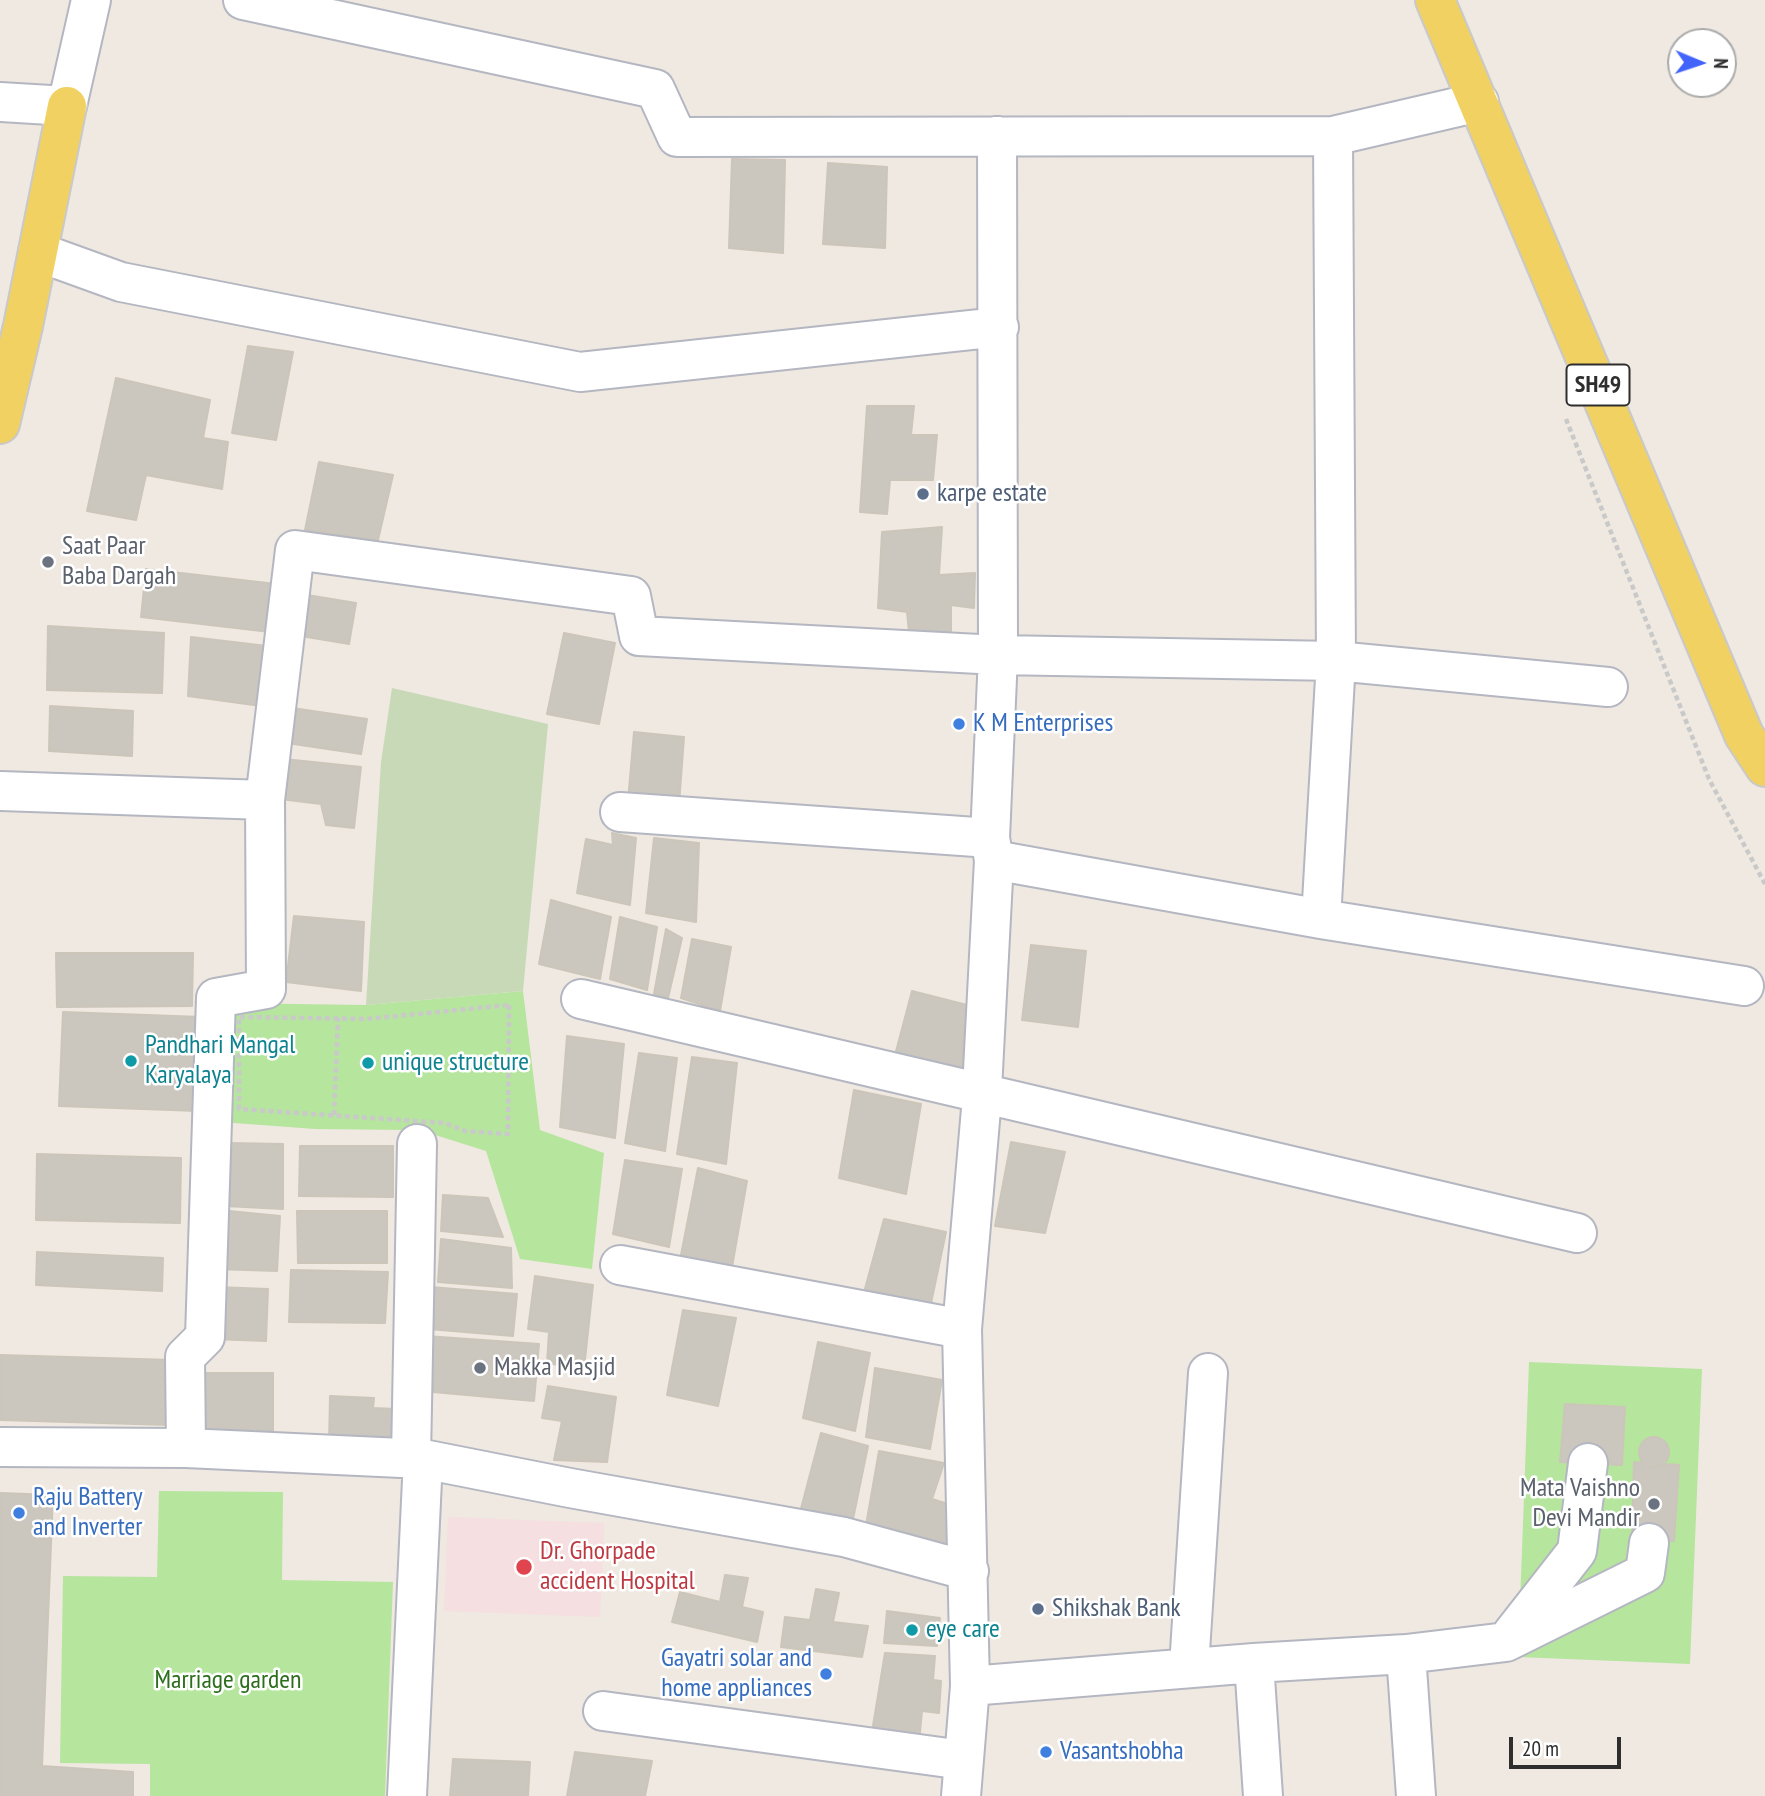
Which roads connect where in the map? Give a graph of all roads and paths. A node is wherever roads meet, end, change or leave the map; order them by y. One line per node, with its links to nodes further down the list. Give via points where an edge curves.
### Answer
1 (92, 0): 6 (street)
2 (243, 0): 7 (street, via 655,89 677,137)
3 (1435, 0): 5 (main road, SH49)
4 (0, 102): 6 (street)
5 (1479, 102): 8 (street); 16 (main road, SH49, via 1744,735)
6 (67, 106): 9 (main road)
7 (997, 136): 8 (street); 10 (street)
8 (1333, 136): 14 (street)
9 (38, 252): 10 (street, via 121,282 580,372); 12 (main road)
10 (999, 327): 13 (street)
11 (1566, 419): 21 (path, via 1709,779)
12 (0, 424)
13 (998, 655): 14 (street); 18 (street, via 639,636 631,596 295,551); 20 (street)
14 (1336, 661): 15 (street); 22 (street)
15 (1608, 687)
16 (1765, 767)
17 (0, 791): 18 (street)
18 (265, 800): 34 (street, via 266,989 216,998 205,1337 185,1357)
19 (620, 812): 20 (street)
20 (992, 849): 22 (street); 26 (street)
21 (1765, 884)
22 (1321, 919): 23 (street)
23 (1744, 986)
24 (581, 999): 26 (street)
25 (338, 1018): 27 (path); 27 (path, via 239,1017 239,1109); 27 (path, via 509,1006 509,1135 465,1131 445,1123)
26 (982, 1092): 29 (street); 31 (street)
27 (334, 1115)
28 (417, 1144): 35 (street)
29 (1577, 1233)
30 (620, 1265): 31 (street)
31 (962, 1329): 38 (street)
32 (1208, 1373): 42 (street)
33 (0, 1447): 34 (street)
34 (186, 1448): 35 (street)
35 (417, 1458): 38 (street, via 844,1537); 46 (street)
36 (1588, 1463): 39 (street, via 1577,1551)
37 (1649, 1543): 39 (street, via 1645,1573)
38 (969, 1571): 43 (street)
39 (1506, 1642): 40 (street)
40 (1406, 1654): 41 (street); 48 (street)
41 (1254, 1663): 42 (street); 47 (street)
42 (1189, 1667): 43 (street)
43 (970, 1686): 45 (street)
44 (603, 1712): 45 (street)
45 (962, 1778)
46 (407, 1796)
47 (1263, 1796)
48 (1416, 1796)

